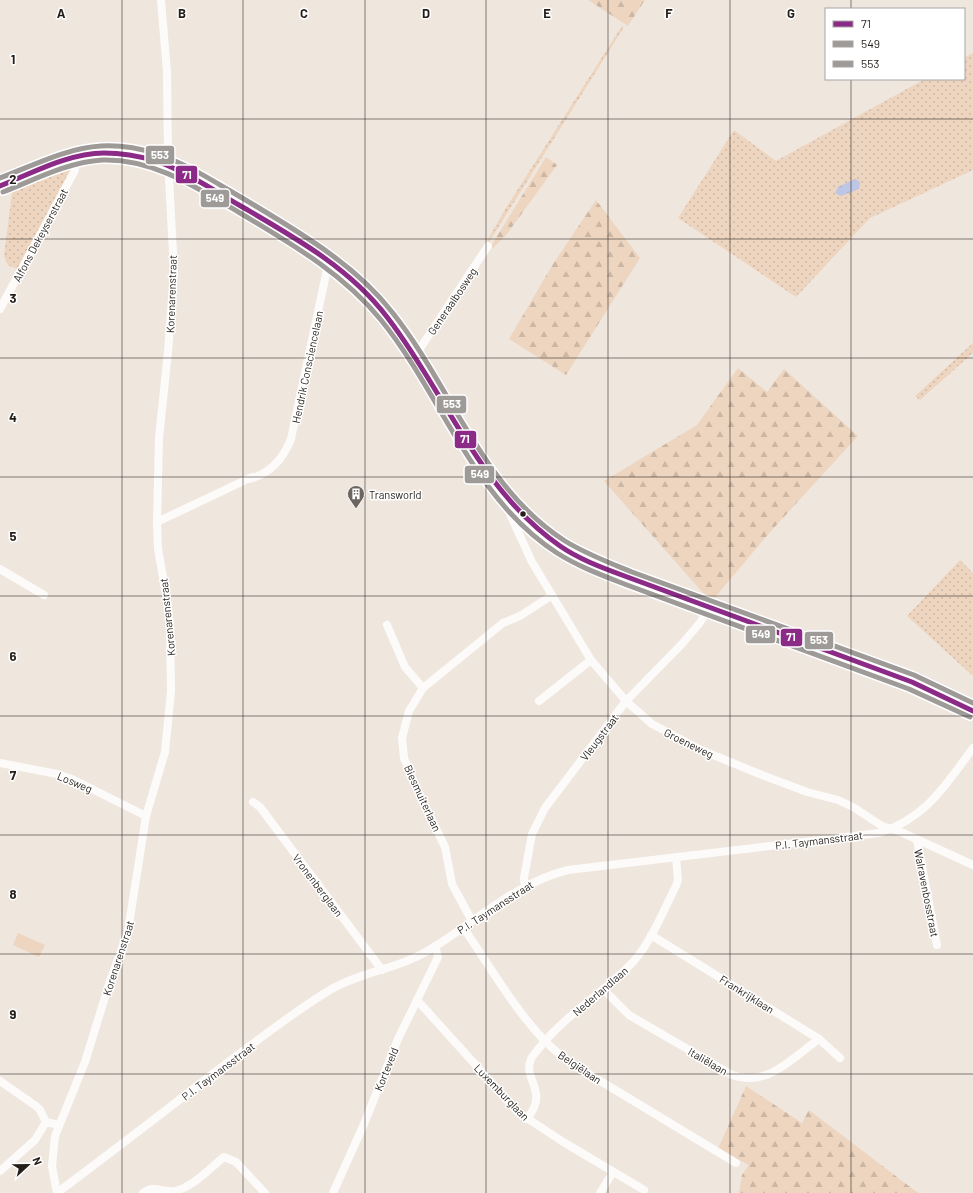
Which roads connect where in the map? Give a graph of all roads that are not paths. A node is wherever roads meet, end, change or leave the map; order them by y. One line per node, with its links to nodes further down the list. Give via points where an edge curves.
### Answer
1 (162, 0): 3 (street, Korenarenstraat, via 167,72)
2 (74, 159): 3 (street, via 101,153 115,153); 4 (street); 7 (street, Alfons Dekeyserstraat, via 74,170)
3 (168, 165): 6 (street, via 295,236); 10 (street, Korenarenstraat, via 174,270 159,438)
4 (0, 186)
5 (488, 246): 8 (street, Generaalbosweg)
6 (332, 262): 8 (street, via 379,306); 10 (street, Hendrik Consciencelaan, via 326,274 291,440 285,453 272,467)
7 (0, 309)
8 (415, 356): 9 (street, via 467,442)
9 (509, 501): 13 (street, Groeneweg, via 510,514); 14 (street, via 532,524 560,546 593,564)
10 (157, 522): 24 (street, Korenarenstraat, via 158,549 170,626 171,691 165,752)
11 (0, 569): 12 (street)
12 (44, 595)
13 (551, 596): 16 (street, Groeneweg); 17 (street, Biesmuiterlaan, via 520,616 503,623)
14 (709, 608): 19 (street, Vleugstraat, via 700,624 678,649); 20 (street, via 929,689)
15 (387, 625): 17 (street, via 405,667)
16 (591, 660): 18 (street); 19 (street, Groeneweg)
17 (423, 688): 30 (street, Biesmuiterlaan, via 409,711 402,738 404,758 445,847 452,884)
18 (539, 701)
19 (626, 701): 25 (street, Groeneweg, via 652,724 701,750 807,792 838,800); 29 (street, Vleugstraat, via 545,808 532,834 524,878)
20 (973, 711)
21 (973, 748): 25 (street, P.I. Taymansstraat, via 940,793 924,809)
22 (0, 763): 24 (street, Losweg, via 72,779)
23 (253, 802): 35 (street, Vronenberglaan, via 260,807)
24 (146, 816): 44 (street, Korenarenstraat, via 128,931 85,1062)
25 (891, 829): 26 (street, Groeneweg); 27 (street, P.I. Taymansstraat, via 871,834)
26 (917, 840): 28 (street, Groeneweg); 33 (street, Walravenbosstraat)
27 (676, 857): 29 (street, P.I. Taymansstraat, via 568,870); 32 (street, Nederlandlaan, via 678,880)
28 (973, 865)
29 (525, 886): 30 (street, P.I. Taymansstraat)
30 (472, 921): 31 (street, P.I. Taymansstraat)
31 (463, 927): 34 (street, P.I. Taymansstraat); 39 (street, Belgiëlaan, via 512,999)
32 (651, 935): 36 (street, Nederlandlaan, via 629,966); 38 (street, Frankrijklaan)
33 (937, 945)
34 (435, 946): 35 (street, P.I. Taymansstraat); 37 (street, Korteveld, via 438,956)
35 (382, 970): 49 (street, P.I. Taymansstraat, via 350,981 317,998)
36 (603, 989): 38 (street, Italiëlaan, via 629,1015 743,1079 754,1079 771,1073); 39 (street, Nederlandlaan)
37 (417, 1000): 42 (street, Luxemburglaan); 52 (street, Korteveld)
38 (818, 1039): 40 (street, Frankrijklaan)
39 (545, 1041): 42 (street, Nederlandlaan, via 531,1060 537,1105); 45 (street, Belgiëlaan, via 574,1066)
40 (840, 1058)
41 (0, 1081): 43 (street, via 36,1106)
42 (527, 1119): 47 (street, Luxemburglaan)
43 (46, 1122): 44 (street); 46 (street, via 35,1140)
44 (59, 1125): 49 (street, Korenarenstraat, via 52,1153)
45 (736, 1163)
46 (0, 1172)
47 (613, 1172): 48 (street, Luxemburglaan); 53 (street)
48 (644, 1190)
49 (57, 1193)
50 (143, 1193): 51 (street, via 155,1188 174,1192 184,1188 224,1157 236,1162)
51 (265, 1193)
52 (333, 1193)
53 (600, 1193)

